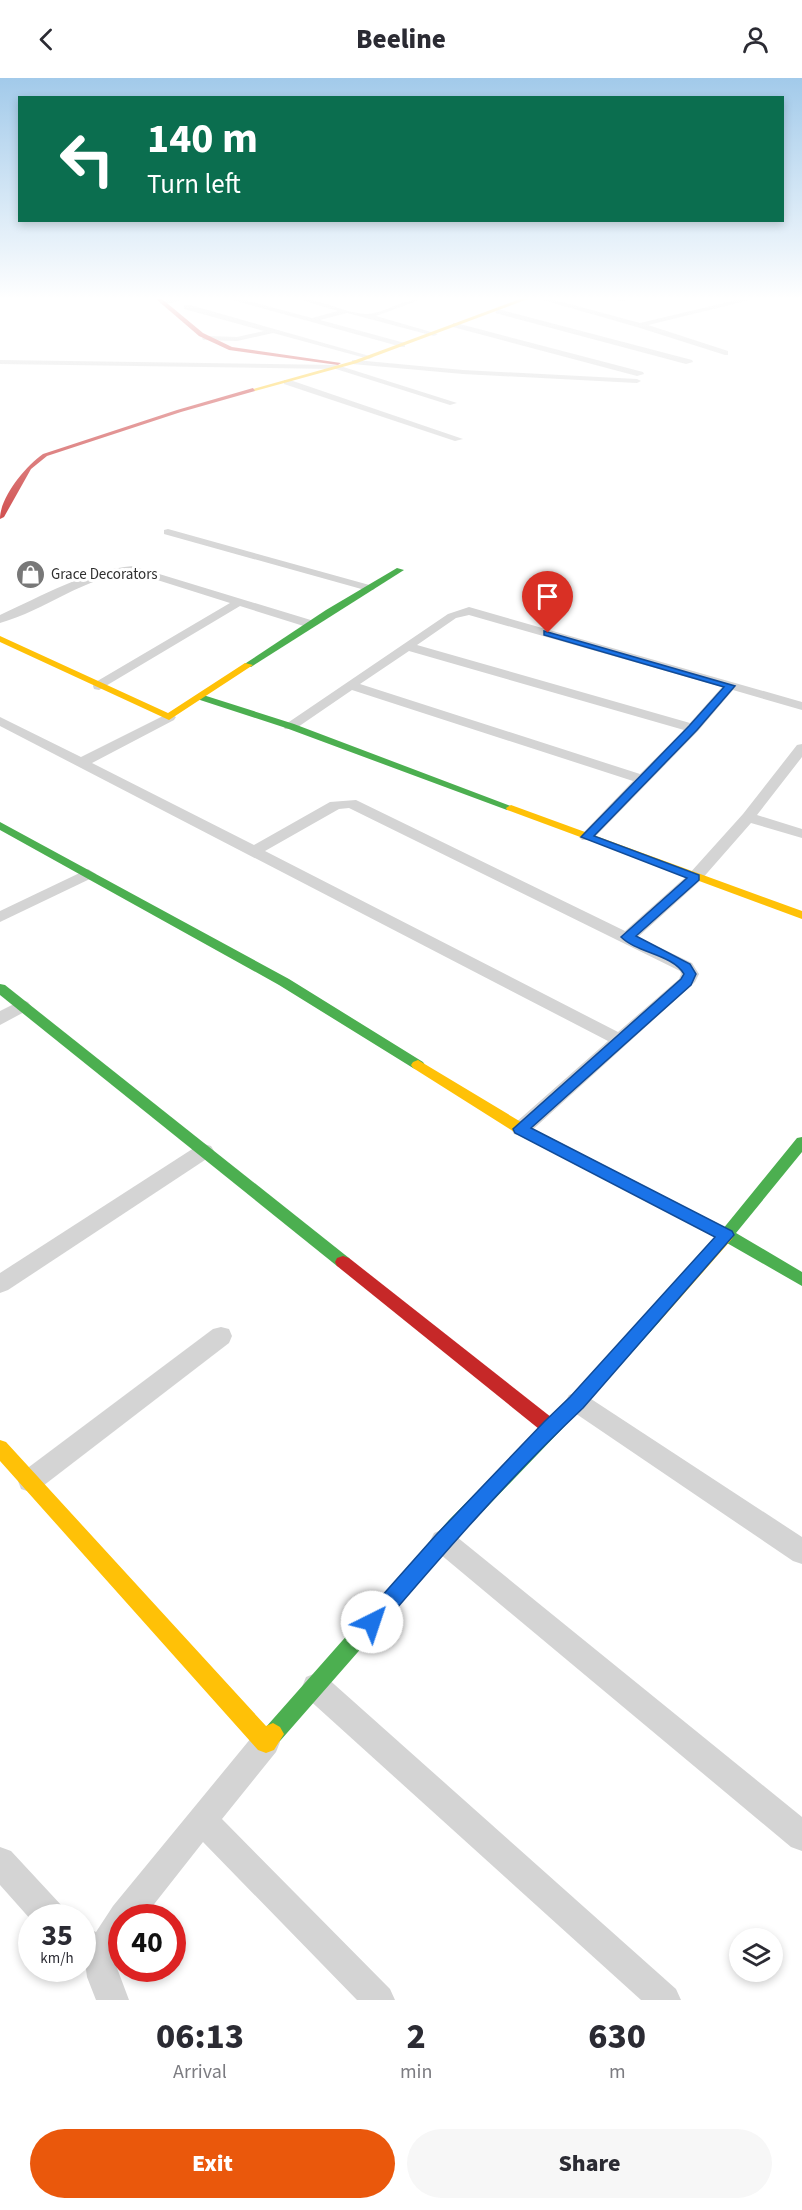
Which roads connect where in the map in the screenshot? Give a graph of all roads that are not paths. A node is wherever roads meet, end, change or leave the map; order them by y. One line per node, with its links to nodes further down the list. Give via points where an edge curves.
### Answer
1 (262, 389): 6 (street, via 178,411 45,456 28,468)
2 (307, 389): 5 (street)
3 (414, 389): 4 (street)
4 (453, 403)
5 (458, 439)
6 (0, 517)
7 (168, 532): 9 (street)
8 (400, 570): 9 (street)
9 (369, 588): 12 (street)
10 (239, 602): 11 (street, via 124,568); 12 (street); 16 (street)
11 (0, 619)
12 (310, 624): 18 (street)
13 (0, 639): 16 (street)
14 (407, 646): 15 (street); 17 (street, via 452,616 469,611); 23 (street)
15 (350, 685): 22 (street); 27 (street)
16 (99, 686): 20 (street)
17 (730, 686): 19 (street); 23 (street)
18 (200, 697): 20 (street); 22 (street)
19 (802, 706)
20 (170, 717): 25 (street)
21 (0, 722): 25 (street)
22 (290, 726): 31 (street)
23 (693, 728): 27 (street)
24 (802, 748): 26 (street)
25 (80, 763): 32 (street)
26 (796, 764): 28 (street)
27 (643, 780): 31 (street)
28 (748, 817): 30 (street); 34 (street)
29 (0, 825): 33 (street)
30 (802, 834)
31 (587, 837): 34 (street)
32 (253, 852): 37 (street, via 335,805 351,803); 41 (street)
33 (88, 874): 36 (street); 42 (street, via 284,982)
34 (695, 877): 35 (street); 37 (street)
35 (802, 915)
36 (0, 916)
37 (628, 937): 41 (street, via 675,960 690,974 686,982)
38 (0, 988): 39 (street)
39 (22, 1006): 40 (street); 44 (street)
40 (0, 1019)
41 (620, 1040): 42 (street)
42 (521, 1129): 45 (street)
43 (802, 1142): 45 (street)
44 (204, 1151): 47 (street); 50 (street)
45 (726, 1235): 46 (street); 49 (street)
46 (802, 1280)
47 (0, 1284)
48 (221, 1336): 52 (street)
49 (577, 1402): 50 (street); 54 (street)
50 (550, 1427): 53 (street)
51 (0, 1448): 52 (street)
52 (30, 1481): 56 (street)
53 (443, 1541): 55 (street); 58 (street)
54 (802, 1552)
55 (315, 1687): 56 (street); 67 (street)
56 (266, 1742): 57 (street)
57 (202, 1820): 61 (street); 66 (street)
58 (802, 1836)
59 (0, 1862): 60 (street)
60 (36, 1904)
61 (134, 1904)
62 (108, 1933): 63 (street)
63 (96, 1943)
64 (96, 1962): 65 (street)
65 (113, 2000)
66 (379, 2000)
67 (665, 2000)

